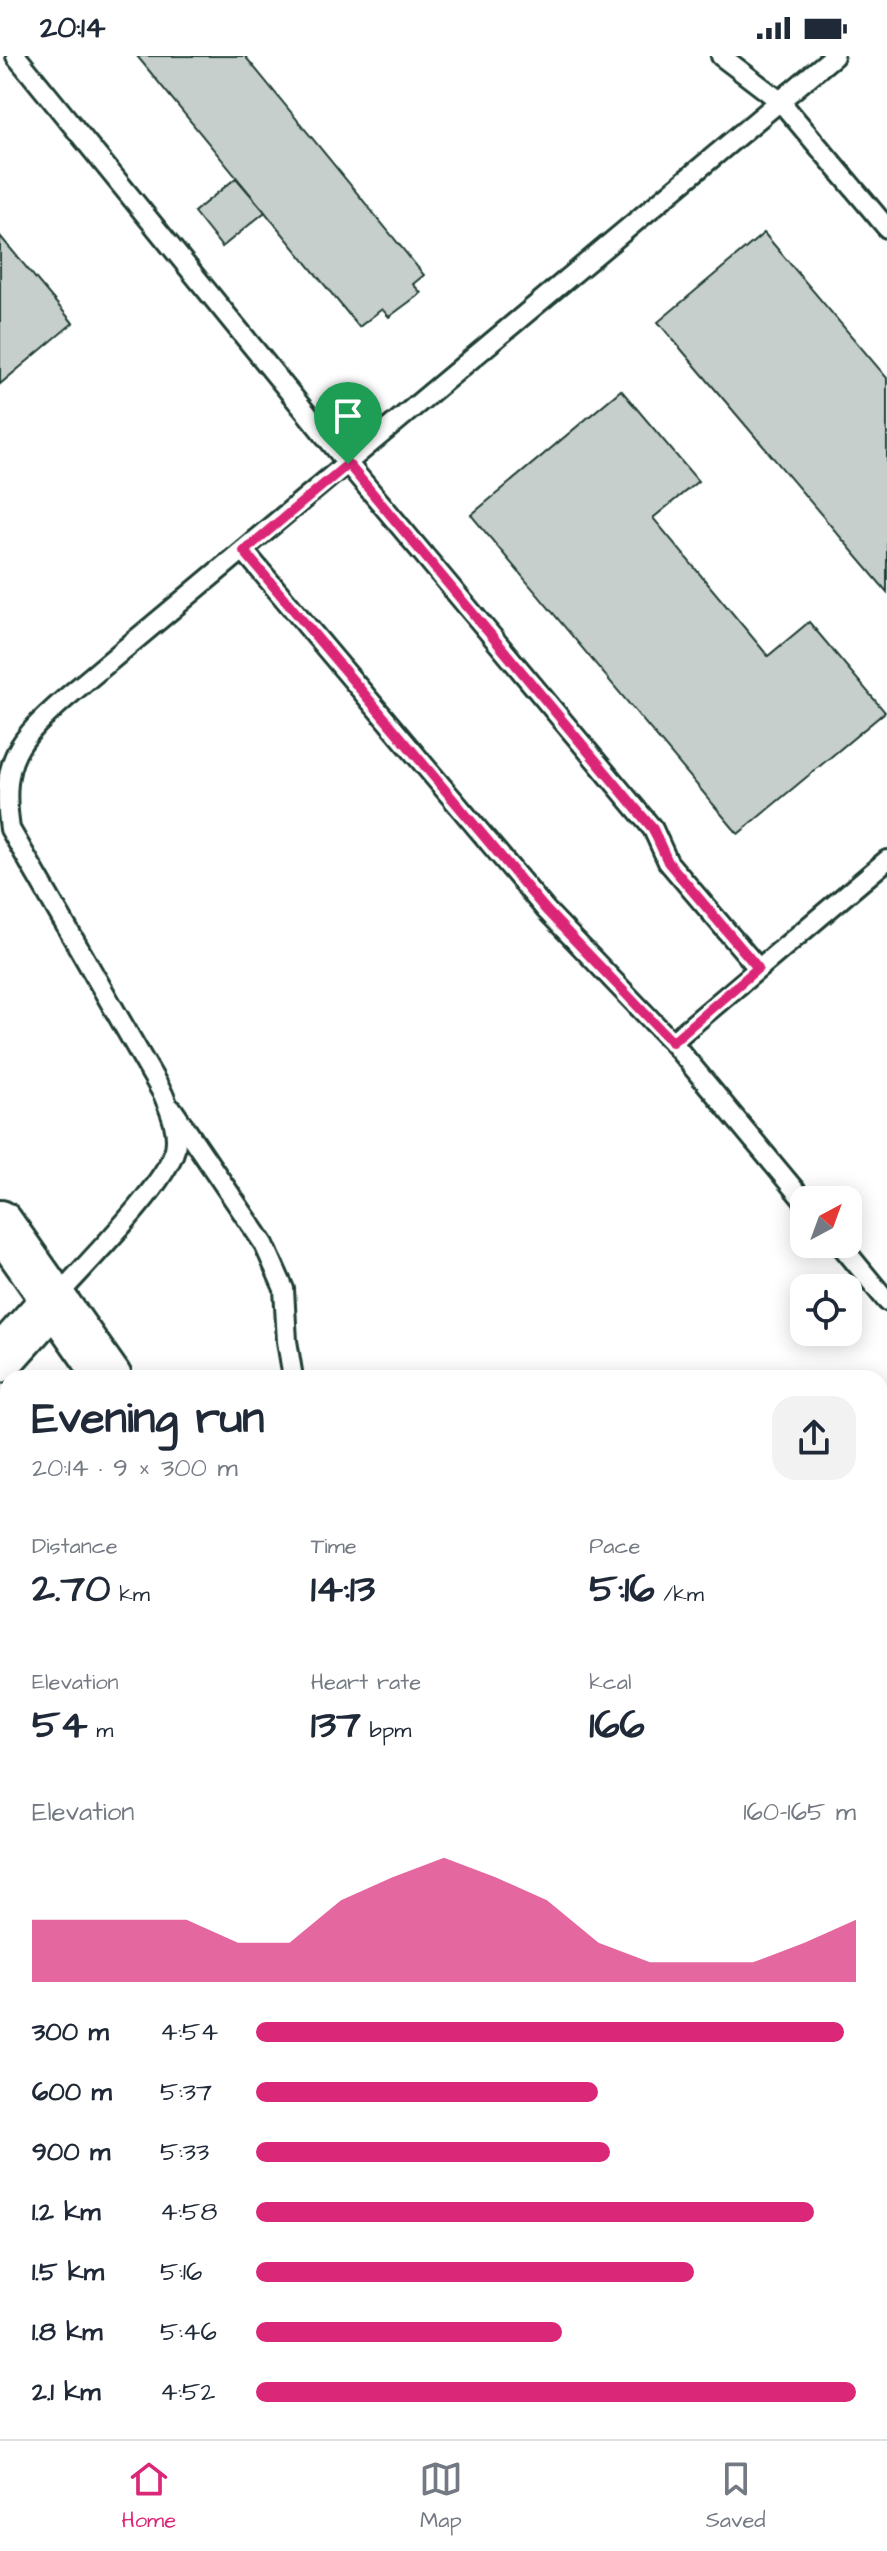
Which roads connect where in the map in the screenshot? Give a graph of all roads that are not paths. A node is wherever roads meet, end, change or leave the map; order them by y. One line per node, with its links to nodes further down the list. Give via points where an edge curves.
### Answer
1 (16, 56): 6 (lane)
2 (721, 56): 4 (lane)
3 (834, 56): 4 (lane)
4 (780, 101): 5 (lane); 6 (lane)
5 (887, 228)
6 (348, 464): 7 (lane); 10 (lane, via 653,829 668,862)
7 (244, 551): 8 (lane, via 29,730); 11 (lane, via 546,910)
8 (1, 778): 12 (lane, via 4,810 19,848)
9 (887, 860): 10 (lane)
10 (758, 968): 11 (lane)
11 (672, 1042): 13 (lane)
12 (163, 1094): 16 (lane, via 174,1122 175,1148 163,1173); 20 (lane, via 264,1244 284,1289)
13 (792, 1186)
14 (0, 1223): 16 (street)
15 (852, 1258): 17 (lane)
16 (54, 1300): 18 (street); 19 (street)
17 (887, 1301)
18 (0, 1360)
19 (103, 1370)
20 (292, 1370)

